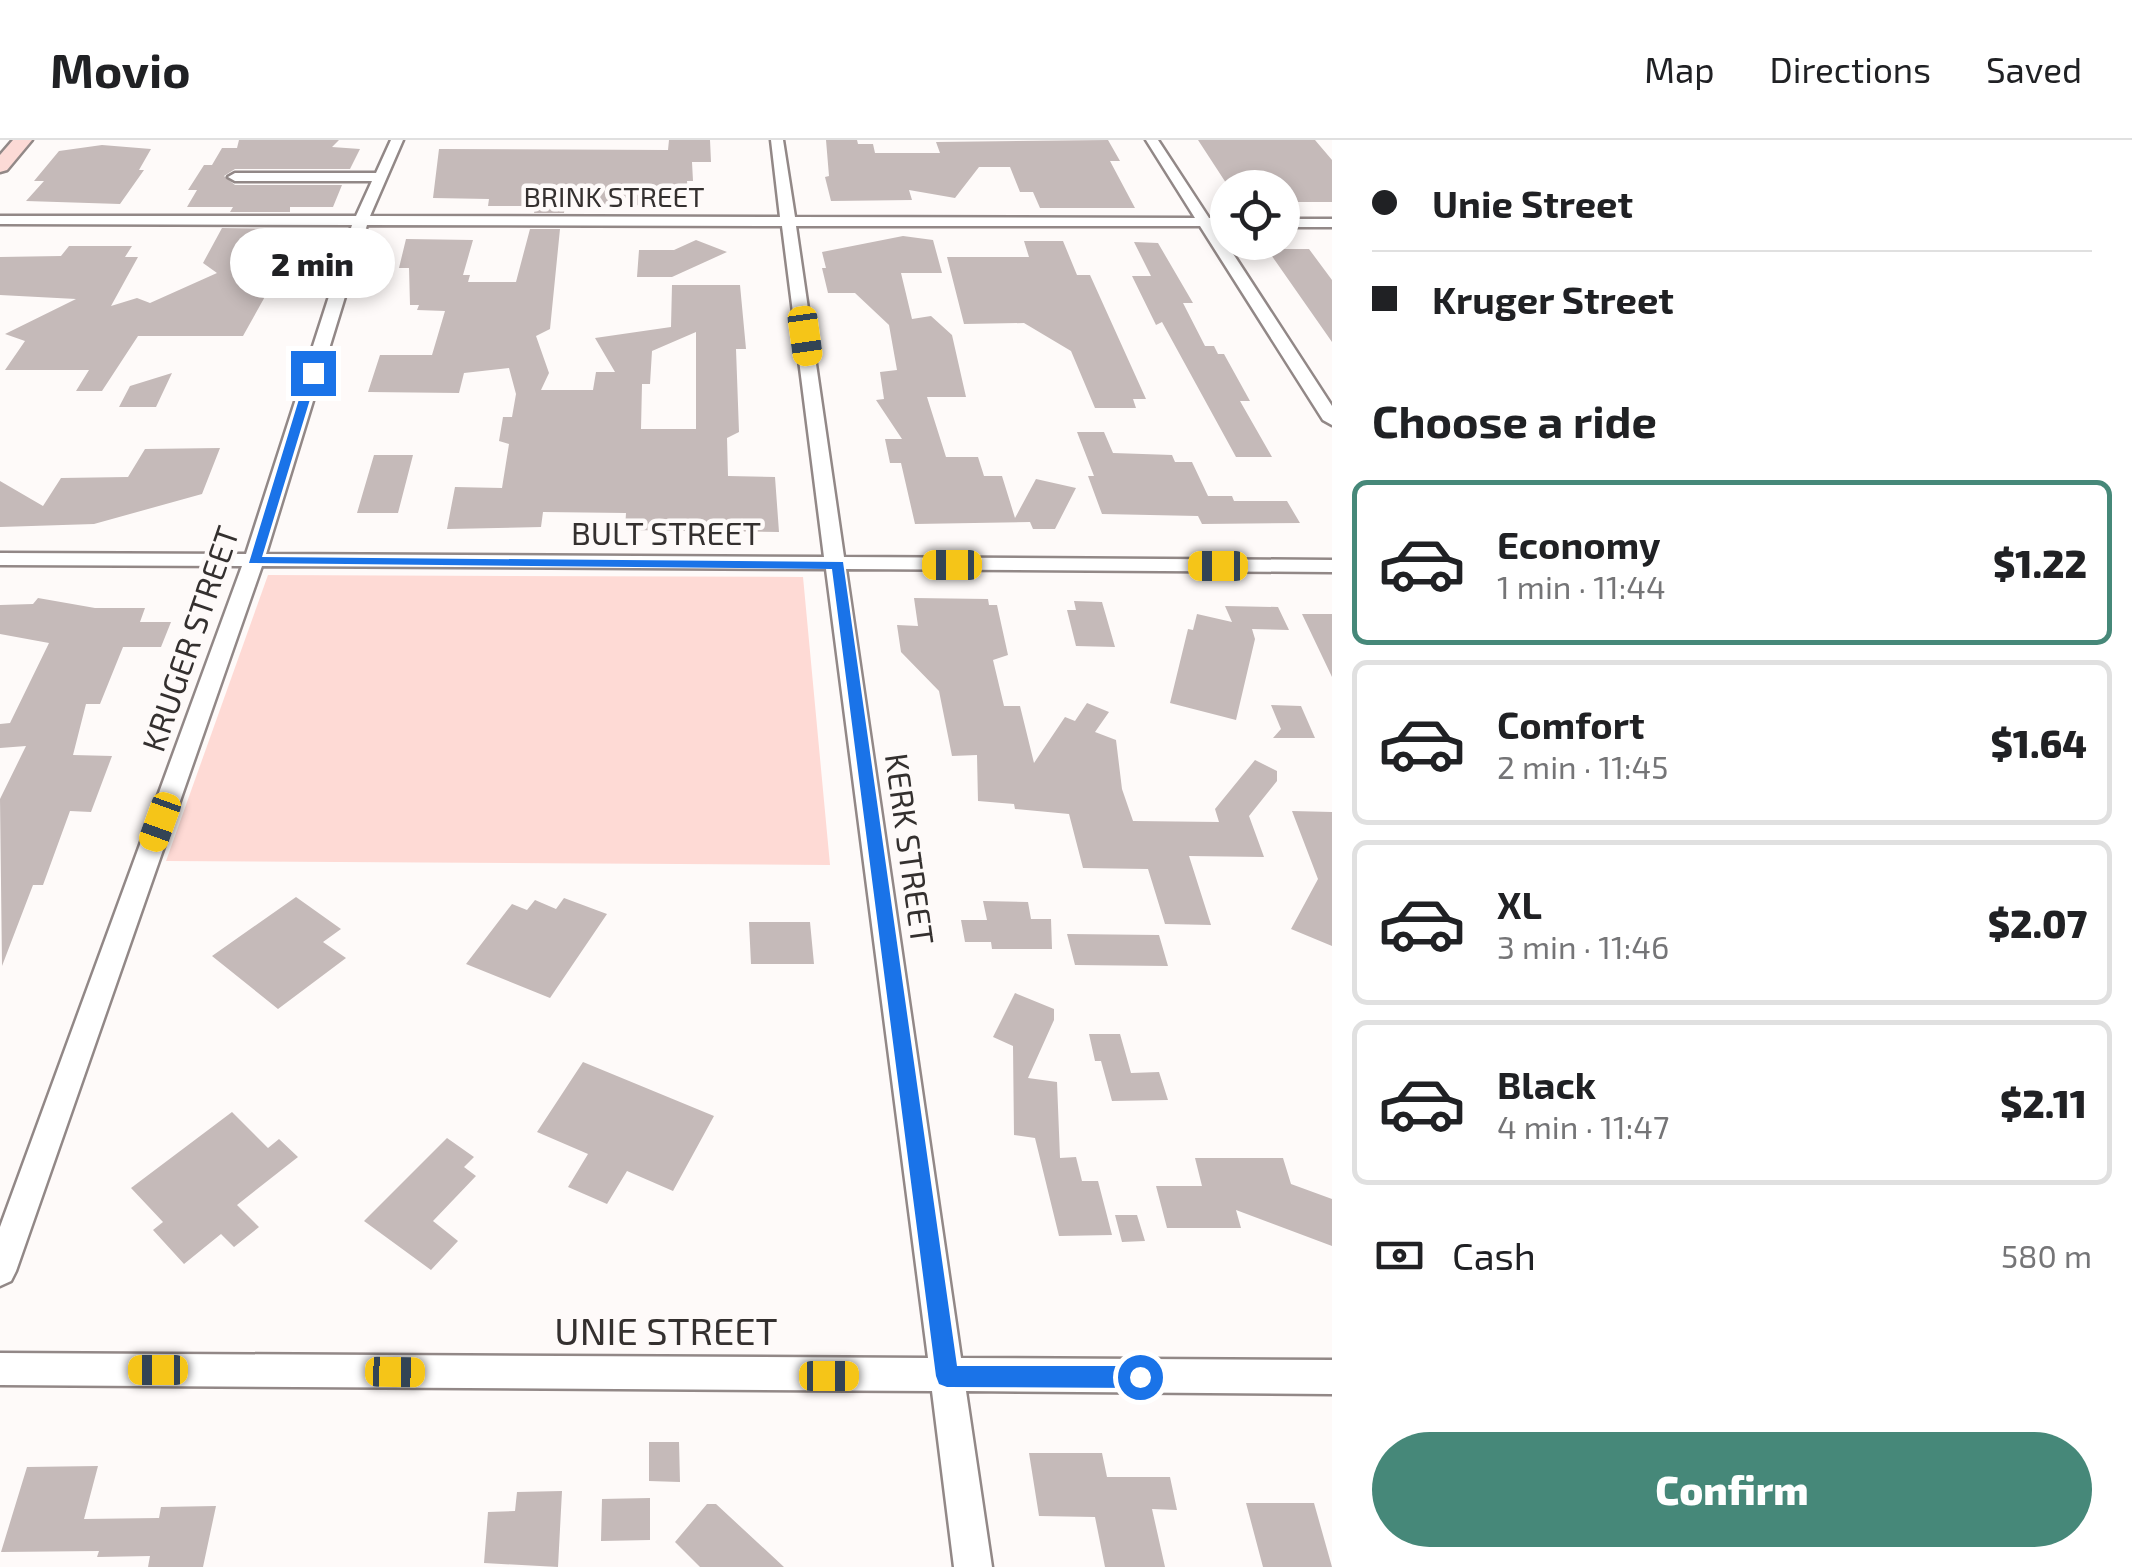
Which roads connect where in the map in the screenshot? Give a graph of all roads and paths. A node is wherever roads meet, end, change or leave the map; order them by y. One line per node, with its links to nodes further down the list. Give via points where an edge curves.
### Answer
1 (23, 140): 5 (street)
2 (396, 140): 6 (street, KRUGER STREET)
3 (777, 140): 9 (street, KERK STREET)
4 (1152, 140): 10 (street)
5 (0, 166)
6 (380, 177): 7 (street); 13 (street, KRUGER STREET)
7 (235, 178)
8 (0, 220): 13 (street, BRINK STREET)
9 (788, 221): 10 (street, BRINK STREET); 13 (street, BRINK STREET); 18 (street, KERK STREET)
10 (1204, 222): 11 (street, BRINK STREET); 15 (street)
11 (1210, 222)
12 (1300, 222): 14 (street)
13 (360, 223): 17 (street, KRUGER STREET)
14 (1332, 223)
15 (1332, 420)
16 (0, 559): 17 (street, BULT STREET)
17 (254, 560): 18 (street, BULT STREET); 20 (street, KRUGER STREET)
18 (838, 565): 19 (street, BULT STREET); 22 (street, KERK STREET)
19 (1332, 566)
20 (0, 1271)
21 (0, 1369): 22 (street, UNIE STREET)
22 (947, 1376): 23 (street, UNIE STREET); 24 (street, KERK STREET)
23 (1332, 1378)
24 (973, 1567)

